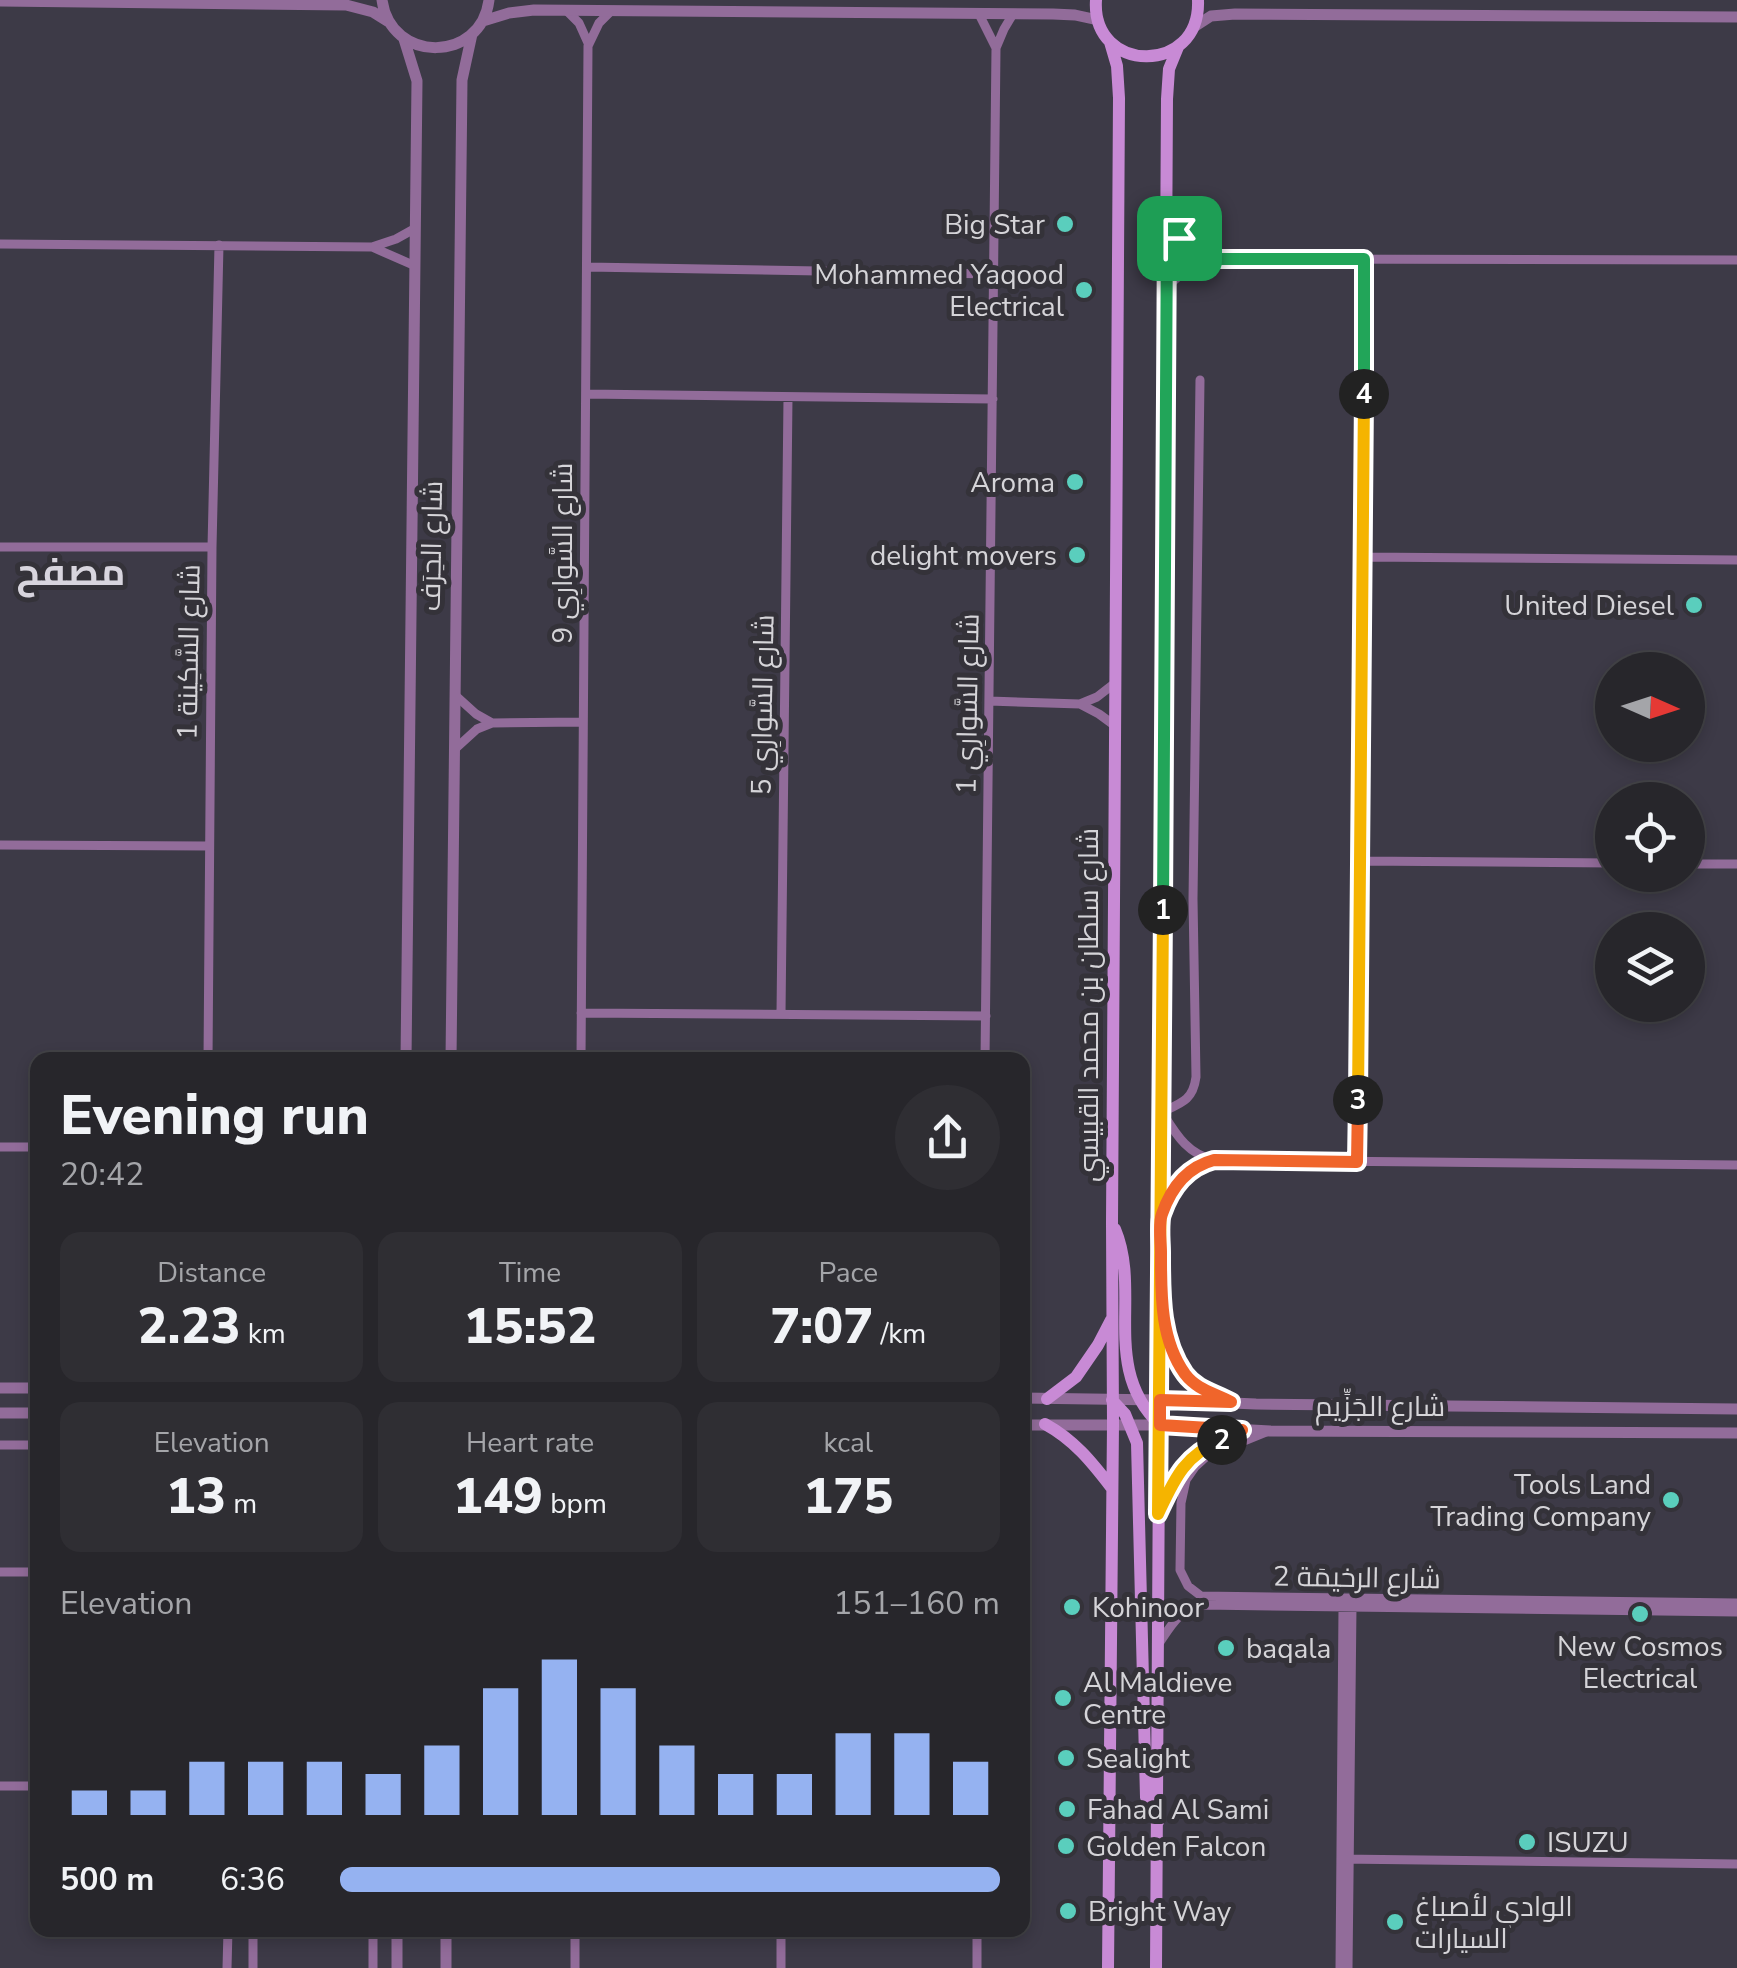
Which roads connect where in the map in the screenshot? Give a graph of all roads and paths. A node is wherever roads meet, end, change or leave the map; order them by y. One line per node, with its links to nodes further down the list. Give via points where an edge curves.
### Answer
1 (382, 0): 12 (street)
2 (489, 0): 13 (street)
3 (1096, 0): 11 (main road)
4 (1198, 0): 14 (main road)
5 (0, 1): 12 (street, via 346,4)
6 (568, 11): 7 (street); 13 (street, via 509,13); 18 (street)
7 (611, 11): 8 (street); 18 (street)
8 (979, 14): 9 (street); 20 (street, شارع السَّوارِي 1)
9 (1013, 14): 11 (street); 20 (street, شارع السَّوارِي 1)
10 (1737, 17): 14 (street, via 1235,14 1211,16)
11 (1098, 20): 17 (main road, شارع سلطان بن محمد القبيسي)
12 (389, 22): 16 (street)
13 (482, 22): 15 (street)
14 (1194, 27): 19 (main road)
15 (472, 34): 16 (street, via 439,48); 42 (street, شارع الحِرَف, via 462,80)
16 (404, 38): 22 (street, شارع الحِرَف, via 417,81)
17 (1110, 42): 19 (main road, via 1150,58); 41 (main road, شارع سلطان بن محمد القبيسي, via 1119,98)
18 (588, 46): 30 (street, شارع السَّوارِي 9)
19 (1178, 47): 21 (main road, via 1169,69)
20 (996, 48): 31 (street, شارع السَّوارِي 1)
21 (1167, 224): 26 (street, via 1184,246); 32 (main road)
22 (414, 229): 25 (street); 29 (street, شارع الحِرَف)
23 (0, 244): 24 (street)
24 (219, 244): 25 (street); 38 (street, شارع السَّكِينة 1)
25 (372, 247): 29 (street)
26 (1213, 259): 27 (street); 32 (street, via 1190,266)
27 (1364, 259): 28 (street); 39 (street)
28 (1737, 260)
29 (414, 266): 59 (street, شارع الحِرَف)
30 (587, 267): 31 (street); 34 (street, شارع السَّوارِي 9)
31 (993, 274): 36 (street, شارع السَّوارِي 1)
32 (1167, 287): 63 (main road)
33 (1200, 380): 63 (street, via 1196,1076 1185,1101)
34 (586, 394): 35 (street); 45 (street, شارع السَّوارِي 9)
35 (788, 398): 36 (street); 56 (street, شارع السَّوارِي 5)
36 (993, 399): 43 (street, شارع السَّوارِي 1)
37 (0, 547): 38 (street)
38 (212, 547): 50 (street, شارع السَّكِينة 1)
39 (1362, 557): 40 (street); 51 (street)
40 (1737, 560)
41 (1115, 683): 44 (street); 47 (main road, شارع سلطان بن محمد القبيسي)
42 (454, 695): 46 (street); 48 (street, شارع الحِرَف)
43 (989, 702): 44 (street); 57 (street, شارع السَّوارِي 1)
44 (1080, 704): 47 (street)
45 (583, 722): 46 (street); 55 (street, شارع السَّوارِي 9)
46 (492, 723): 48 (street)
47 (1114, 725): 70 (main road, شارع سلطان بن محمد القبيسي)
48 (454, 750): 60 (street, شارع الحِرَف)
49 (0, 845): 50 (street)
50 (208, 846): 58 (street, شارع السَّكِينة 1)
51 (1359, 861): 52 (street); 67 (street)
52 (1595, 863)
53 (1705, 864): 54 (street)
54 (1737, 864)
55 (581, 1014): 56 (street); 61 (street, شارع السَّوارِي 9)
56 (780, 1014): 57 (street)
57 (986, 1016): 62 (street, شارع السَّوارِي 1)
58 (208, 1052)
59 (406, 1052)
60 (451, 1052)
61 (581, 1052)
62 (986, 1052)
63 (1162, 1112): 66 (street, via 1189,1149); 69 (main road)
64 (0, 1146): 65 (street)
65 (30, 1147)
66 (1214, 1160): 67 (street); 69 (street, via 1182,1178)
67 (1357, 1162): 68 (street)
68 (1737, 1165)
69 (1161, 1216): 71 (main road)
70 (1112, 1222): 72 (main road, شارع سلطان بن محمد القبيسي); 78 (main road, via 1123,1248 1128,1363)
71 (1160, 1307): 79 (main road); 80 (main road, via 1187,1378)
72 (1112, 1317): 76 (main road, via 1076,1377); 77 (main road, شارع سلطان بن محمد القبيسي)
73 (0, 1388): 74 (street)
74 (30, 1388)
75 (1030, 1398): 76 (street, شارع الجَزِّيم)
76 (1047, 1399): 77 (street, شارع الجَزِّيم)
77 (1112, 1400): 78 (street, شارع الجَزِّيم); 85 (main road, شارع سلطان بن محمد القبيسي); 86 (main road)
78 (1139, 1400): 79 (street, شارع الجَزِّيم); 88 (main road)
79 (1160, 1400): 80 (street, شارع الجَزِّيم); 88 (main road)
80 (1231, 1402): 81 (street, شارع الجَزِّيم)
81 (1737, 1409)
82 (0, 1412): 83 (street)
83 (30, 1413)
84 (1045, 1424): 85 (street, شارع الجَزِّيم); 87 (street, شارع الجَزِّيم); 94 (main road, via 1076,1444)
85 (1113, 1424): 86 (street, شارع الجَزِّيم); 94 (main road, شارع سلطان بن محمد القبيسي)
86 (1131, 1424): 88 (street, شارع الجَزِّيم); 104 (main road, via 1139,1478 1146,1796)
87 (1030, 1425)
88 (1160, 1425): 89 (street, شارع الجَزِّيم); 95 (main road)
89 (1242, 1430): 90 (street, شارع الجَزِّيم); 95 (main road, via 1191,1458)
90 (1270, 1431): 91 (street, شارع الجَزِّيم); 99 (street, شارع الرخيمَة 2, via 1214,1452 1190,1473 1181,1503 1182,1576 1207,1597)
91 (1737, 1432)
92 (0, 1445): 93 (street)
93 (30, 1445)
94 (1112, 1487): 123 (main road, شارع سلطان بن محمد القبيسي)
95 (1158, 1514): 101 (main road)
96 (0, 1572): 97 (street)
97 (30, 1572)
98 (1737, 1603): 99 (street, شارع الرخيمَة 2)
99 (1347, 1604): 100 (street, شارع الرخيمَة 2); 101 (street, شارع الرخيمَة 2, via 1196,1606 1178,1616); 105 (street)
100 (1737, 1612)
101 (1160, 1642): 104 (main road)
102 (0, 1786): 103 (street)
103 (30, 1786)
104 (1158, 1822): 124 (main road)
105 (1345, 1859): 106 (street); 125 (street); 126 (street)
106 (1737, 1864)
107 (228, 1937): 115 (street)
108 (253, 1937): 116 (street)
109 (373, 1937): 117 (street)
110 (398, 1937): 118 (street)
111 (446, 1937): 119 (street)
112 (575, 1937): 120 (street)
113 (781, 1937): 121 (street)
114 (977, 1937): 122 (street)
115 (227, 1968)
116 (253, 1968)
117 (373, 1968)
118 (397, 1968)
119 (446, 1968)
120 (575, 1968)
121 (780, 1968)
122 (977, 1968)
123 (1108, 1968)
124 (1156, 1968)
125 (1340, 1968)
126 (1348, 1968)

